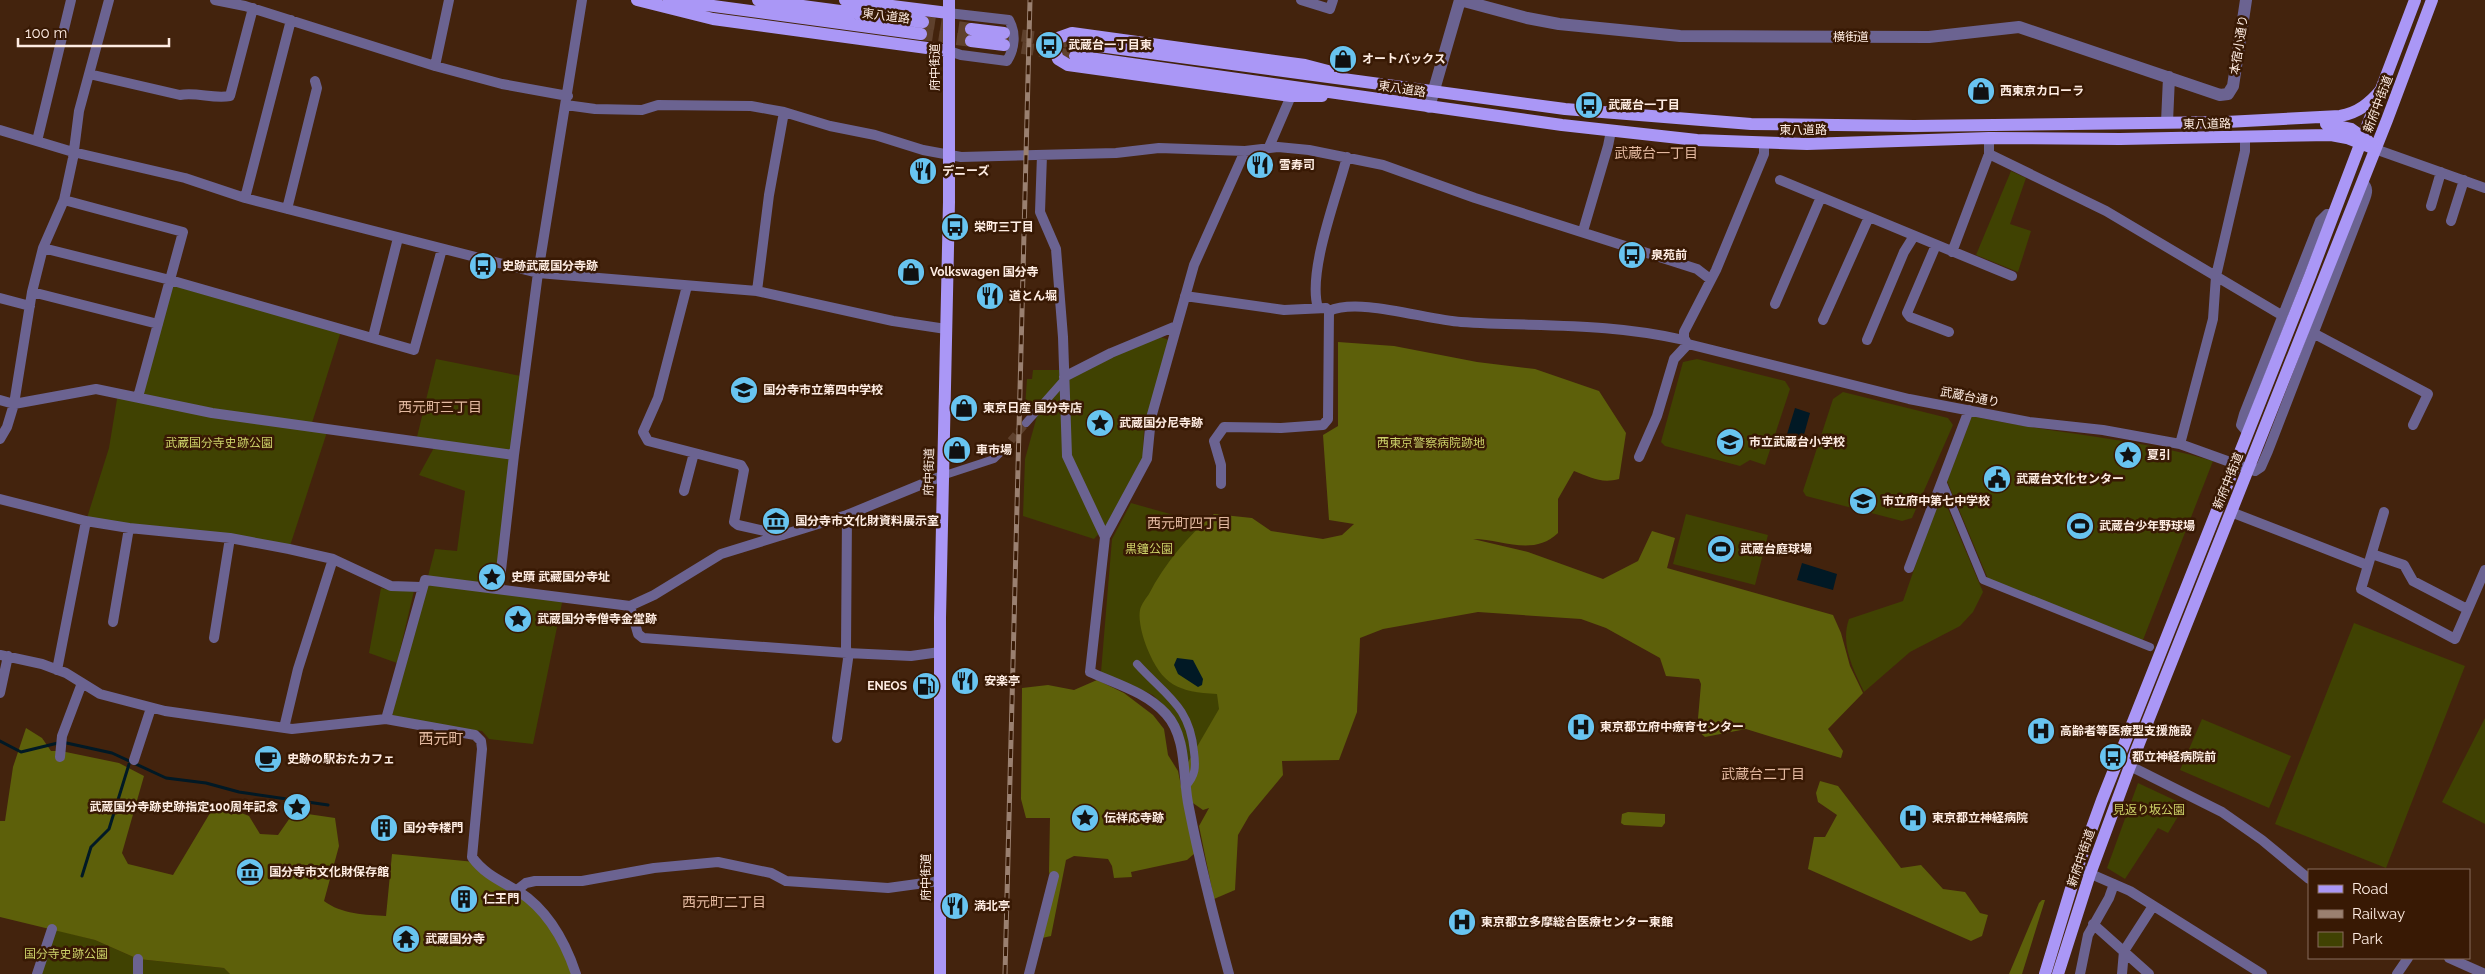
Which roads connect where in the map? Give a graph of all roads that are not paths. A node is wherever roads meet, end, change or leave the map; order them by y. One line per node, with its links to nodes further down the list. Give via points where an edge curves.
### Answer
1 (72, 0): 46 (street)
2 (108, 0): 25 (street)
3 (215, 0): 17 (street)
4 (449, 0): 24 (street)
5 (582, 0): 34 (street)
6 (637, 0): 22 (main road, via 714,19)
7 (669, 0): 8 (main road, 東八道路, via 922,28)
8 (758, 0)
9 (845, 0): 16 (main road)
10 (1301, 0): 11 (street, via 1330,9)
11 (1333, 0)
12 (1460, 0): 26 (street, 横街道, via 1559,24 1680,36 1929,37 2019,27); 31 (street)
13 (2246, 0): 29 (street, 本宿小通り)
14 (2415, 0): 30 (main road, 新府中街道)
15 (2432, 0): 51 (main road, 新府中街道)
16 (948, 6): 22 (main road, 府中街道); 22 (street, via 1009,20 1014,29 1012,52 1007,61)
17 (253, 8): 18 (street); 25 (street, via 230,96 180,95)
18 (290, 20): 24 (street); 64 (street)
19 (971, 35): 20 (main road)
20 (1004, 39)
21 (1077, 43): 28 (main road, 東八道路)
22 (949, 51): 55 (main road, 府中街道)
23 (1075, 56): 32 (main road, 東八道路)
24 (435, 66): 34 (street)
25 (89, 74): 53 (street)
26 (2169, 77): 29 (street, 横街道, via 2212,94 2220,95); 38 (street)
27 (316, 82): 67 (street)
28 (1363, 82): 31 (main road, 東八道路); 33 (main road, via 1305,65 1072,33 1058,38 1054,48 1058,60 1068,65)
29 (2231, 90)
30 (2381, 90): 39 (main road, 東八道路, via 2367,105 2346,115); 45 (main road, 新府中街道)
31 (1434, 91): 35 (street); 37 (main road, 東八道路)
32 (1349, 95): 33 (main road); 35 (main road, 東八道路)
33 (1291, 96): 50 (street)
34 (567, 100): 36 (street, via 595,110 642,110 658,104 751,106); 78 (street)
35 (1429, 107): 42 (main road, 東八道路)
36 (784, 112): 55 (street); 84 (street)
37 (1646, 117): 40 (main road, 東八道路); 47 (main road, via 1696,127 1739,130 1745,135)
38 (2167, 122): 39 (main road, 東八道路); 40 (main road, 東八道路)
39 (2226, 122): 45 (main road, 東八道路, via 2246,126 2331,124 2346,126)
40 (1800, 125): 48 (main road, via 1793,130 1797,137)
41 (0, 130): 46 (street)
42 (1610, 131): 47 (main road, 東八道路); 71 (street)
43 (1989, 138): 44 (main road, 東八道路); 48 (main road, 東八道路); 54 (street)
44 (2245, 138): 45 (main road, 東八道路, via 2338,136); 80 (street, via 2245,151)
45 (2363, 140): 51 (main road, 東八道路); 68 (main road, 新府中街道)
46 (37, 141): 53 (street)
47 (1737, 142): 49 (main road, 東八道路)
48 (1889, 142): 49 (main road, 東八道路)
49 (1764, 143): 81 (street, via 1764,154 1753,182)
50 (1269, 147): 52 (street); 57 (street)
51 (2375, 149): 58 (street); 61 (main road, 新府中街道)
52 (1245, 151): 56 (street, via 1159,148); 86 (street, via 1194,265)
53 (73, 152): 64 (street, via 185,178); 65 (street)
54 (1989, 154): 77 (street); 80 (street, via 2106,212)
55 (948, 156): 56 (street); 96 (main road, 府中街道)
56 (1042, 156): 102 (street, via 1040,212 1056,249)
57 (1347, 157): 71 (street, via 1383,165 1475,198); 90 (street, via 1321,250 1314,296)
58 (2440, 172): 60 (street); 66 (street)
59 (1780, 180): 63 (street)
60 (2464, 180): 62 (street); 70 (street)
61 (2362, 182): 98 (street, via 2368,192); 117 (main road, 新府中街道)
62 (2485, 188)
63 (1821, 197): 69 (street); 88 (street)
64 (245, 198): 67 (street)
65 (64, 200): 75 (street); 82 (street, via 184,232)
66 (2431, 206)
67 (287, 209): 73 (street)
68 (2334, 214): 92 (street, via 2326,214 2320,220); 109 (main road, 新府中街道)
69 (1868, 217): 72 (street); 93 (street)
70 (2451, 221)
71 (1583, 231): 81 (street, via 1697,269)
72 (1914, 236): 74 (street); 100 (street, via 1904,252)
73 (398, 238): 76 (street); 99 (street)
74 (1936, 245): 77 (street); 97 (street, via 1907,313)
75 (43, 248): 82 (street); 85 (street)
76 (442, 248): 78 (street); 99 (street, via 414,350)
77 (1952, 252): 79 (street)
78 (538, 273): 83 (street); 114 (street)
79 (2012, 276)
80 (2216, 276): 92 (street); 111 (street, via 2213,319)
81 (1710, 278): 101 (street, via 1684,332)
82 (170, 280): 94 (street); 99 (street)
83 (687, 286): 84 (street); 113 (street, via 658,398 642,432 648,441)
84 (757, 291): 96 (street, via 893,321)
85 (32, 292): 89 (street); 94 (street)
86 (1185, 296): 90 (street, via 1284,310); 95 (street)
87 (0, 298): 89 (street)
88 (1776, 304)
89 (30, 306): 105 (street)
90 (1318, 308): 91 (street)
91 (1329, 311): 101 (street, 武蔵台通り, via 1335,308 1366,308 1460,322 1627,329); 120 (street, via 1328,419 1323,425 1224,427 1214,441 1221,464)
92 (2283, 316): 109 (street, via 2242,421 2243,429)
93 (1823, 320)
94 (158, 324): 103 (street)
95 (1176, 326): 102 (street, via 1111,353); 130 (street, via 1151,418 1147,459)
96 (946, 329): 118 (main road, 府中街道)
97 (1949, 332)
98 (2314, 333): 108 (street, via 2428,394); 117 (street, via 2261,467 2255,471)
99 (373, 337)
100 (1867, 340)
101 (1686, 342): 106 (street, 武蔵台通り, via 1909,399); 115 (street, via 1674,358 1657,416)
102 (1064, 378): 107 (street); 130 (street, via 1067,456)
103 (138, 397): 105 (street, via 96,389); 114 (street, via 212,413)
104 (0, 400): 105 (street)
105 (14, 404): 110 (street)
106 (1969, 410): 111 (street, 武蔵台通り); 119 (street)
107 (1026, 423)
108 (2413, 425)
109 (2248, 433): 116 (main road, 新府中街道)
110 (0, 438)
111 (2180, 444): 116 (street, 武蔵台通り)
112 (1003, 450): 118 (street, via 994,459)
113 (694, 453): 121 (street); 128 (street, via 741,465 744,470 734,522)
114 (514, 455): 137 (street)
115 (1639, 457)
116 (2236, 463): 117 (street, 武蔵台通り); 158 (main road, 新府中街道)
117 (2248, 468): 123 (main road, 新府中街道)
118 (942, 476): 125 (street); 143 (main road, 府中街道)
119 (1942, 481): 134 (street); 142 (street, via 1983,580)
120 (1221, 484)
121 (684, 491)
122 (0, 499): 126 (street)
123 (2231, 512): 133 (street); 156 (main road, 新府中街道)
124 (2384, 512): 131 (street)
125 (847, 515): 128 (street); 144 (street)
126 (86, 521): 127 (street); 147 (street)
127 (129, 528): 129 (street); 140 (street)
128 (784, 535): 138 (street, via 721,554)
129 (230, 538): 132 (street); 141 (street)
130 (1105, 538): 157 (street, via 1090,672 1151,699 1167,715 1179,740)
131 (2372, 554): 133 (street); 139 (street, via 2404,565 2413,581)
132 (333, 559): 136 (street, via 391,586); 152 (street, via 300,662)
133 (2367, 565): 139 (street, via 2361,589 2455,639)
134 (1909, 568)
135 (2485, 570): 139 (street)
136 (421, 587): 137 (street, via 425,580); 151 (street)
137 (499, 588): 138 (street)
138 (630, 606): 144 (street, via 638,634 644,638)
139 (2467, 609)
140 (113, 622)
141 (214, 638)
142 (2150, 647)
143 (940, 652): 144 (street, via 911,656); 162 (main road, 府中街道)
144 (847, 653): 153 (street)
145 (4, 655): 147 (street); 149 (street)
146 (1137, 664): 157 (street, via 1182,709 1192,730 1196,767 1194,777)
147 (57, 670): 148 (street)
148 (82, 683): 150 (street, via 100,694); 154 (street, via 61,740)
149 (0, 693)
150 (152, 708): 152 (street); 155 (street)
151 (386, 719): 152 (street); 164 (street, via 475,735 481,741 472,857 489,874)
152 (284, 728)
153 (837, 738)
154 (60, 757)
155 (134, 760)
156 (2130, 766): 159 (main road, 新府中街道); 161 (street, via 2222,812)
157 (1185, 787): 177 (street)
158 (2077, 869): 159 (street); 178 (main road, 新府中街道)
159 (2090, 874): 163 (street); 179 (main road, 新府中街道)
160 (1054, 876): 176 (street)
161 (2308, 877)
162 (939, 881): 164 (street, via 888,888 786,881 771,873 718,862 654,868 582,881 535,881); 175 (main road, 府中街道)
163 (2114, 884): 165 (street); 166 (street)
164 (517, 890): 174 (street, via 543,912 555,928)
165 (2153, 906): 168 (street); 183 (street)
166 (2093, 924): 168 (street); 180 (street)
167 (52, 929): 172 (street)
168 (2124, 951): 181 (street); 182 (street)
169 (138, 959): 173 (street)
170 (2407, 959): 184 (street)
171 (2451, 959): 185 (street)
172 (37, 974)
173 (138, 974)
174 (576, 974)
175 (940, 974)
176 (1029, 974)
177 (1229, 974)
178 (2044, 974)
179 (2058, 974)
180 (2080, 974)
181 (2122, 974)
182 (2149, 974)
183 (2262, 974)
184 (2397, 974)
185 (2485, 974)

